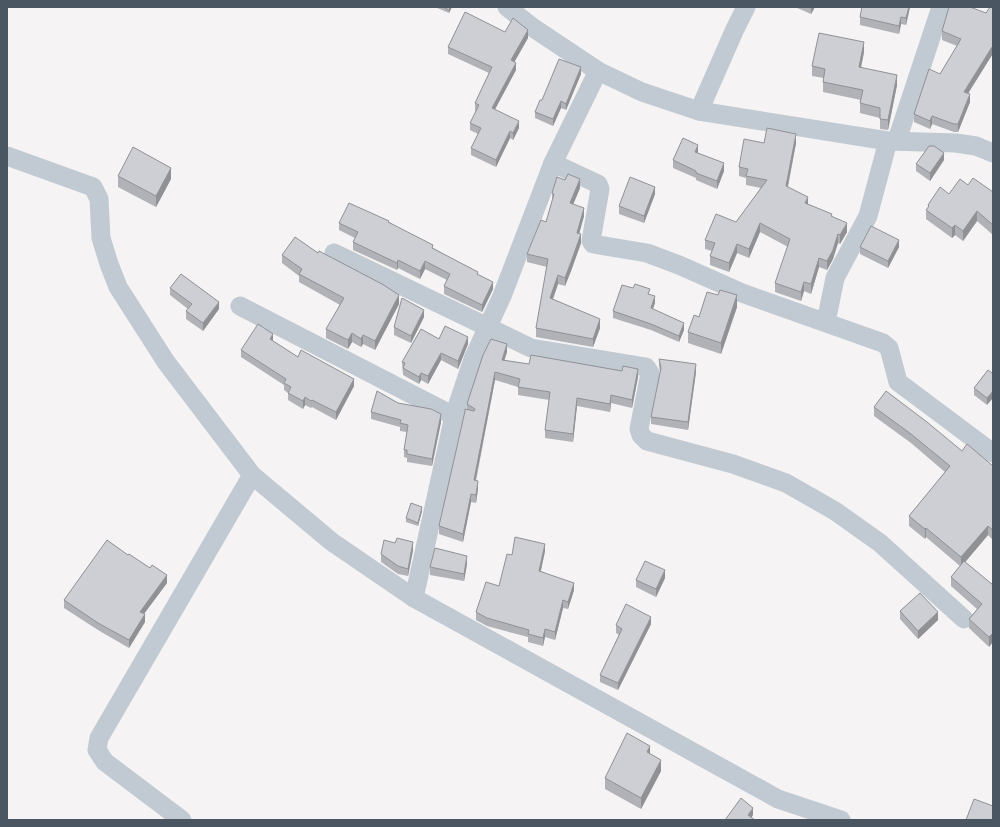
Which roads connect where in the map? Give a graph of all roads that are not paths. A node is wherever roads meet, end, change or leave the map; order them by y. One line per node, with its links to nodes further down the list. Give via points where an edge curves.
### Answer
1 (507, 7): 4 (street)
2 (746, 7): 5 (street)
3 (941, 7): 6 (street)
4 (598, 71): 5 (street, via 642,92); 9 (street)
5 (700, 110): 6 (street)
6 (893, 140): 7 (street, via 956,143 976,146); 12 (street, via 868,216 835,278)
7 (993, 153)
8 (7, 156): 16 (street, via 93,187 99,198 101,238 118,287 166,362)
9 (553, 163): 12 (street, via 598,184 600,189 590,241 593,244 647,254 742,293); 13 (street)
10 (334, 253): 13 (street)
11 (240, 306): 14 (street)
12 (826, 322): 15 (street, via 883,343 888,348 898,382)
13 (488, 327): 14 (street, via 473,359); 18 (street, via 531,348 646,367 650,373 639,429 640,435 647,441 734,464 786,482 835,511 880,543)
14 (454, 416): 17 (street)
15 (993, 453)
16 (252, 475): 17 (street, via 332,542); 19 (street, via 99,738 97,750 105,762)
17 (414, 598): 20 (street, via 778,799)
18 (964, 619)
19 (182, 820)
20 (841, 820)

